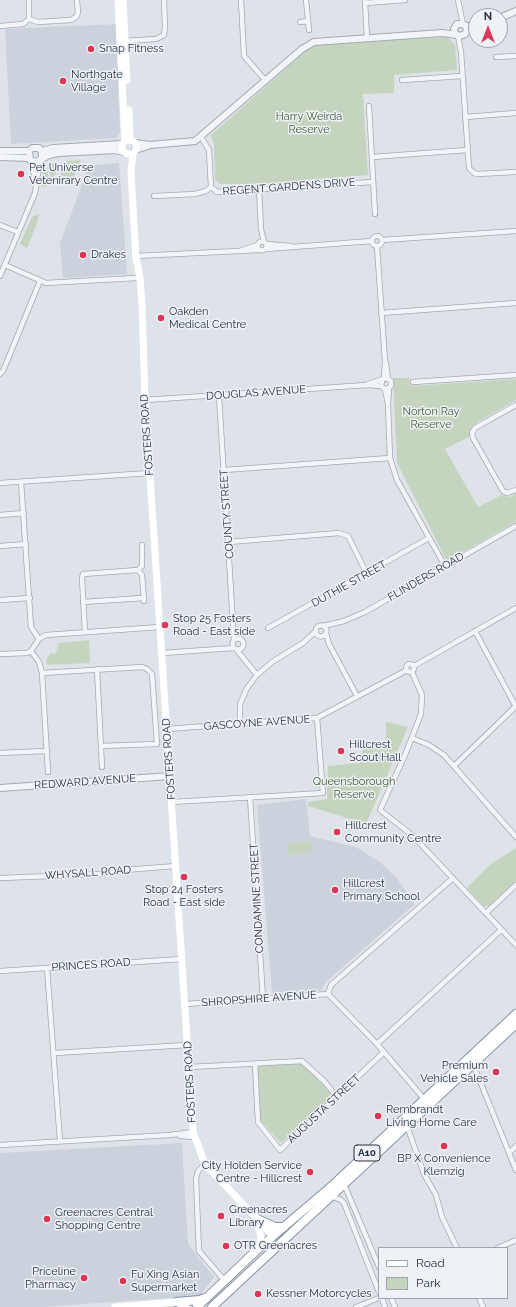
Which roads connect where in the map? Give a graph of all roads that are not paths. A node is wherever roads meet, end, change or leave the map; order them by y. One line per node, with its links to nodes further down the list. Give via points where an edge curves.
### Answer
1 (29, 0): 11 (street)
2 (77, 0): 11 (street, via 78,13 71,20 38,22)
3 (118, 0): 22 (main road, FOSTERS ROAD)
4 (123, 0): 22 (main road, FOSTERS ROAD)
5 (164, 0): 22 (street, via 164,35)
6 (241, 0): 27 (street, via 244,56)
7 (306, 0): 12 (street)
8 (405, 0): 10 (street)
9 (458, 0): 15 (street)
10 (365, 1): 21 (street)
11 (29, 19): 14 (street, via 24,24)
12 (308, 21): 13 (street); 17 (street)
13 (300, 22)
14 (0, 26)
15 (460, 26): 16 (street); 19 (street); 20 (street, via 467,31); 20 (street, via 454,32)
16 (468, 27)
17 (309, 30)
18 (468, 32): 20 (street)
19 (442, 33): 20 (street); 21 (street)
20 (461, 35): 25 (street)
21 (367, 38): 27 (street, via 324,40 307,45)
22 (123, 41): 32 (main road, FOSTERS ROAD)
23 (516, 56): 24 (street)
24 (496, 57)
25 (462, 76): 26 (street); 30 (street)
26 (402, 80)
27 (266, 81): 31 (street)
28 (369, 106): 39 (street)
29 (516, 113): 30 (street)
30 (464, 117): 33 (street)
31 (201, 137): 32 (street, via 189,143); 43 (street, REGENT GARDENS DRIVE, via 209,150)
32 (130, 145): 35 (main road); 37 (street, via 53,148); 40 (main road, FOSTERS ROAD)
33 (467, 150): 39 (street); 41 (street, via 469,168 474,174)
34 (0, 151): 36 (street)
35 (124, 153): 37 (street, via 116,150); 40 (main road, FOSTERS ROAD)
36 (29, 156): 37 (street, via 34,162); 37 (street, via 35,147); 38 (street); 46 (street, via 35,179)
37 (41, 156): 46 (street, via 38,185)
38 (0, 157)
39 (372, 157): 42 (street)
40 (131, 172): 55 (main road, FOSTERS ROAD)
41 (516, 172)
42 (373, 182): 44 (street, REGENT GARDENS DRIVE); 47 (street)
43 (211, 187): 44 (street, REGENT GARDENS DRIVE, via 217,192); 45 (street, via 194,194)
44 (259, 189): 53 (street)
45 (154, 196)
46 (32, 199): 50 (street)
47 (375, 214)
48 (0, 225): 50 (street)
49 (516, 231): 51 (street)
50 (18, 232): 56 (street)
51 (382, 240): 52 (street, via 376,236); 54 (street)
52 (372, 241): 53 (street, via 292,246); 54 (street)
53 (262, 245): 55 (street, via 244,251)
54 (377, 246): 61 (street)
55 (136, 256): 58 (main road, FOSTERS ROAD); 62 (main road, FOSTERS ROAD, via 141,284)
56 (5, 265): 57 (street); 59 (street)
57 (0, 276)
58 (136, 278): 59 (street, via 51,283); 62 (main road, FOSTERS ROAD)
59 (40, 281): 63 (street)
60 (516, 303): 61 (street)
61 (381, 313): 66 (street)
62 (143, 351): 68 (main road, FOSTERS ROAD)
63 (0, 374)
64 (516, 375): 65 (street)
65 (413, 382)
66 (385, 384): 67 (street, DOUGLAS AVENUE); 70 (street)
67 (219, 396): 68 (street, DOUGLAS AVENUE); 71 (street, COUNTY STREET)
68 (145, 400): 72 (main road, FOSTERS ROAD)
69 (516, 405): 75 (street, via 475,428 472,433 503,491 507,493)
70 (390, 458): 71 (street); 79 (street, via 397,480)
71 (224, 470): 80 (street, COUNTY STREET)
72 (150, 473): 73 (street); 93 (main road, FOSTERS ROAD)
73 (22, 482): 74 (street); 76 (street)
74 (0, 483)
75 (516, 490)
76 (24, 514): 77 (street); 81 (street)
77 (0, 515)
78 (516, 526): 84 (street, FLINDERS ROAD)
79 (429, 538): 84 (street); 86 (street, DUTHIE STREET)
80 (229, 542): 86 (street, via 339,533 348,536); 101 (street, COUNTY STREET)
81 (26, 544): 83 (street); 87 (street)
82 (142, 545): 85 (street, via 142,566)
83 (0, 546)
84 (445, 566): 91 (street, FLINDERS ROAD, via 365,612)
85 (138, 570): 89 (street, via 83,574); 89 (street, via 142,575 144,600)
86 (367, 574): 94 (street, DUTHIE STREET)
87 (30, 598): 88 (street); 100 (street, via 32,627)
88 (0, 600)
89 (83, 602): 97 (street)
90 (516, 608): 96 (street)
91 (334, 624): 92 (street, FLINDERS ROAD); 98 (street, FLINDERS ROAD)
92 (323, 626): 95 (street, via 318,626); 98 (street)
93 (160, 627): 97 (street); 108 (main road, FOSTERS ROAD)
94 (268, 628)
95 (316, 631): 99 (street); 102 (street)
96 (474, 631): 111 (street); 118 (street)
97 (85, 632): 100 (street, via 46,635)
98 (327, 632): 99 (street, FLINDERS ROAD); 103 (street)
99 (320, 636): 102 (street); 103 (street)
100 (39, 639): 107 (street)
101 (235, 640): 104 (street); 105 (street, via 244,642); 106 (street)
102 (307, 641): 116 (street, via 272,662)
103 (329, 644): 117 (street)
104 (224, 647): 106 (street); 108 (street)
105 (242, 647): 106 (street); 110 (street)
106 (235, 648): 110 (street)
107 (31, 651): 109 (street); 114 (street, via 40,662)
108 (162, 653): 121 (main road, FOSTERS ROAD)
109 (0, 654)
110 (240, 656): 116 (street)
111 (414, 666): 113 (street, GASCOYNE AVENUE, via 408,665); 115 (street)
112 (97, 669): 114 (street); 123 (street); 123 (street, via 142,667 152,674 157,744)
113 (407, 670): 115 (street); 117 (street, GASCOYNE AVENUE)
114 (42, 672): 124 (street)
115 (412, 672): 122 (street, via 422,695 421,714)
116 (257, 675): 120 (street, via 247,688 240,704)
117 (357, 696): 119 (street, GASCOYNE AVENUE)
118 (516, 706): 126 (street)
119 (317, 718): 120 (street, GASCOYNE AVENUE); 131 (street, via 323,793)
120 (240, 724): 121 (street, GASCOYNE AVENUE)
121 (167, 729): 129 (main road, FOSTERS ROAD)
122 (412, 738): 126 (street, via 429,745); 136 (street, via 380,810 412,835)
123 (101, 746): 127 (street)
124 (46, 751): 125 (street); 128 (street)
125 (0, 754)
126 (454, 766): 133 (street)
127 (102, 767)
128 (48, 772)
129 (170, 776): 130 (street, REDWARD AVENUE); 132 (main road, FOSTERS ROAD)
130 (0, 788)
131 (250, 797): 132 (street); 145 (street, CONDAMINE STREET)
132 (172, 802): 134 (main road, FOSTERS ROAD)
133 (516, 837)
134 (176, 866): 135 (street, WHYSALL ROAD, via 111,871 102,874); 141 (main road, FOSTERS ROAD)
135 (0, 878)
136 (453, 878): 138 (street); 144 (street, SHROPSHIRE AVENUE, via 331,985)
137 (516, 885): 138 (street)
138 (486, 913): 139 (street)
139 (501, 930): 140 (street); 149 (street)
140 (516, 945)
141 (182, 959): 142 (street, PRINCES ROAD); 146 (main road, FOSTERS ROAD)
142 (47, 968): 143 (street, PRINCES ROAD); 152 (street)
143 (0, 971)
144 (328, 994): 145 (street, SHROPSHIRE AVENUE); 149 (street)
145 (263, 999): 146 (street, SHROPSHIRE AVENUE)
146 (186, 1004): 150 (main road, FOSTERS ROAD)
147 (516, 1014): 153 (highway, A10)
148 (516, 1024): 153 (highway, A10)
149 (377, 1044): 151 (street)
150 (188, 1045): 152 (street); 155 (main road, FOSTERS ROAD)
151 (384, 1052): 156 (street, AUGUSTA STREET); 157 (street)
152 (55, 1053): 160 (street)
153 (471, 1061): 157 (highway, A10); 163 (street)
154 (255, 1064): 155 (street); 156 (street, via 302,1061); 156 (street, AUGUSTA STREET, via 258,1122 280,1150)
155 (190, 1068): 159 (main road, FOSTERS ROAD)
156 (337, 1097)
157 (427, 1103): 158 (highway, A10)
158 (404, 1124): 166 (highway, A10); 167 (highway, A10); 175 (street, via 424,1174 436,1195 442,1217)
159 (194, 1134): 160 (street); 164 (main road, FOSTERS ROAD)
160 (60, 1141): 161 (street)
161 (0, 1145)
162 (516, 1146): 163 (street)
163 (509, 1153): 165 (street)
164 (205, 1164): 169 (main road, FOSTERS ROAD); 180 (street, via 198,1171 196,1179 200,1251)
165 (516, 1170)
166 (344, 1184): 167 (highway); 168 (highway, A10); 174 (street)
167 (333, 1185): 170 (highway, A10)
168 (331, 1196): 173 (highway, A10); 178 (street, via 344,1204)
169 (255, 1218): 170 (highway, via 275,1227); 171 (main road, FOSTERS ROAD); 177 (main road, via 261,1236)
170 (284, 1227): 171 (highway, A10)
171 (274, 1236): 173 (highway); 177 (highway, A10)
172 (516, 1240): 176 (street)
173 (281, 1244): 188 (highway, A10)
174 (370, 1244): 178 (street); 179 (street)
175 (457, 1247)
176 (500, 1247)
177 (259, 1248): 180 (highway, A10)
178 (361, 1248): 181 (street)
179 (378, 1264)
180 (225, 1281): 182 (highway, A10)
181 (378, 1290)
182 (209, 1296): 184 (highway, via 200,1300); 187 (highway, A10)
183 (378, 1299): 189 (street)
184 (176, 1302): 185 (main road); 186 (main road)
185 (115, 1307)
186 (186, 1307)
187 (197, 1307)
188 (212, 1307)
189 (356, 1307)

